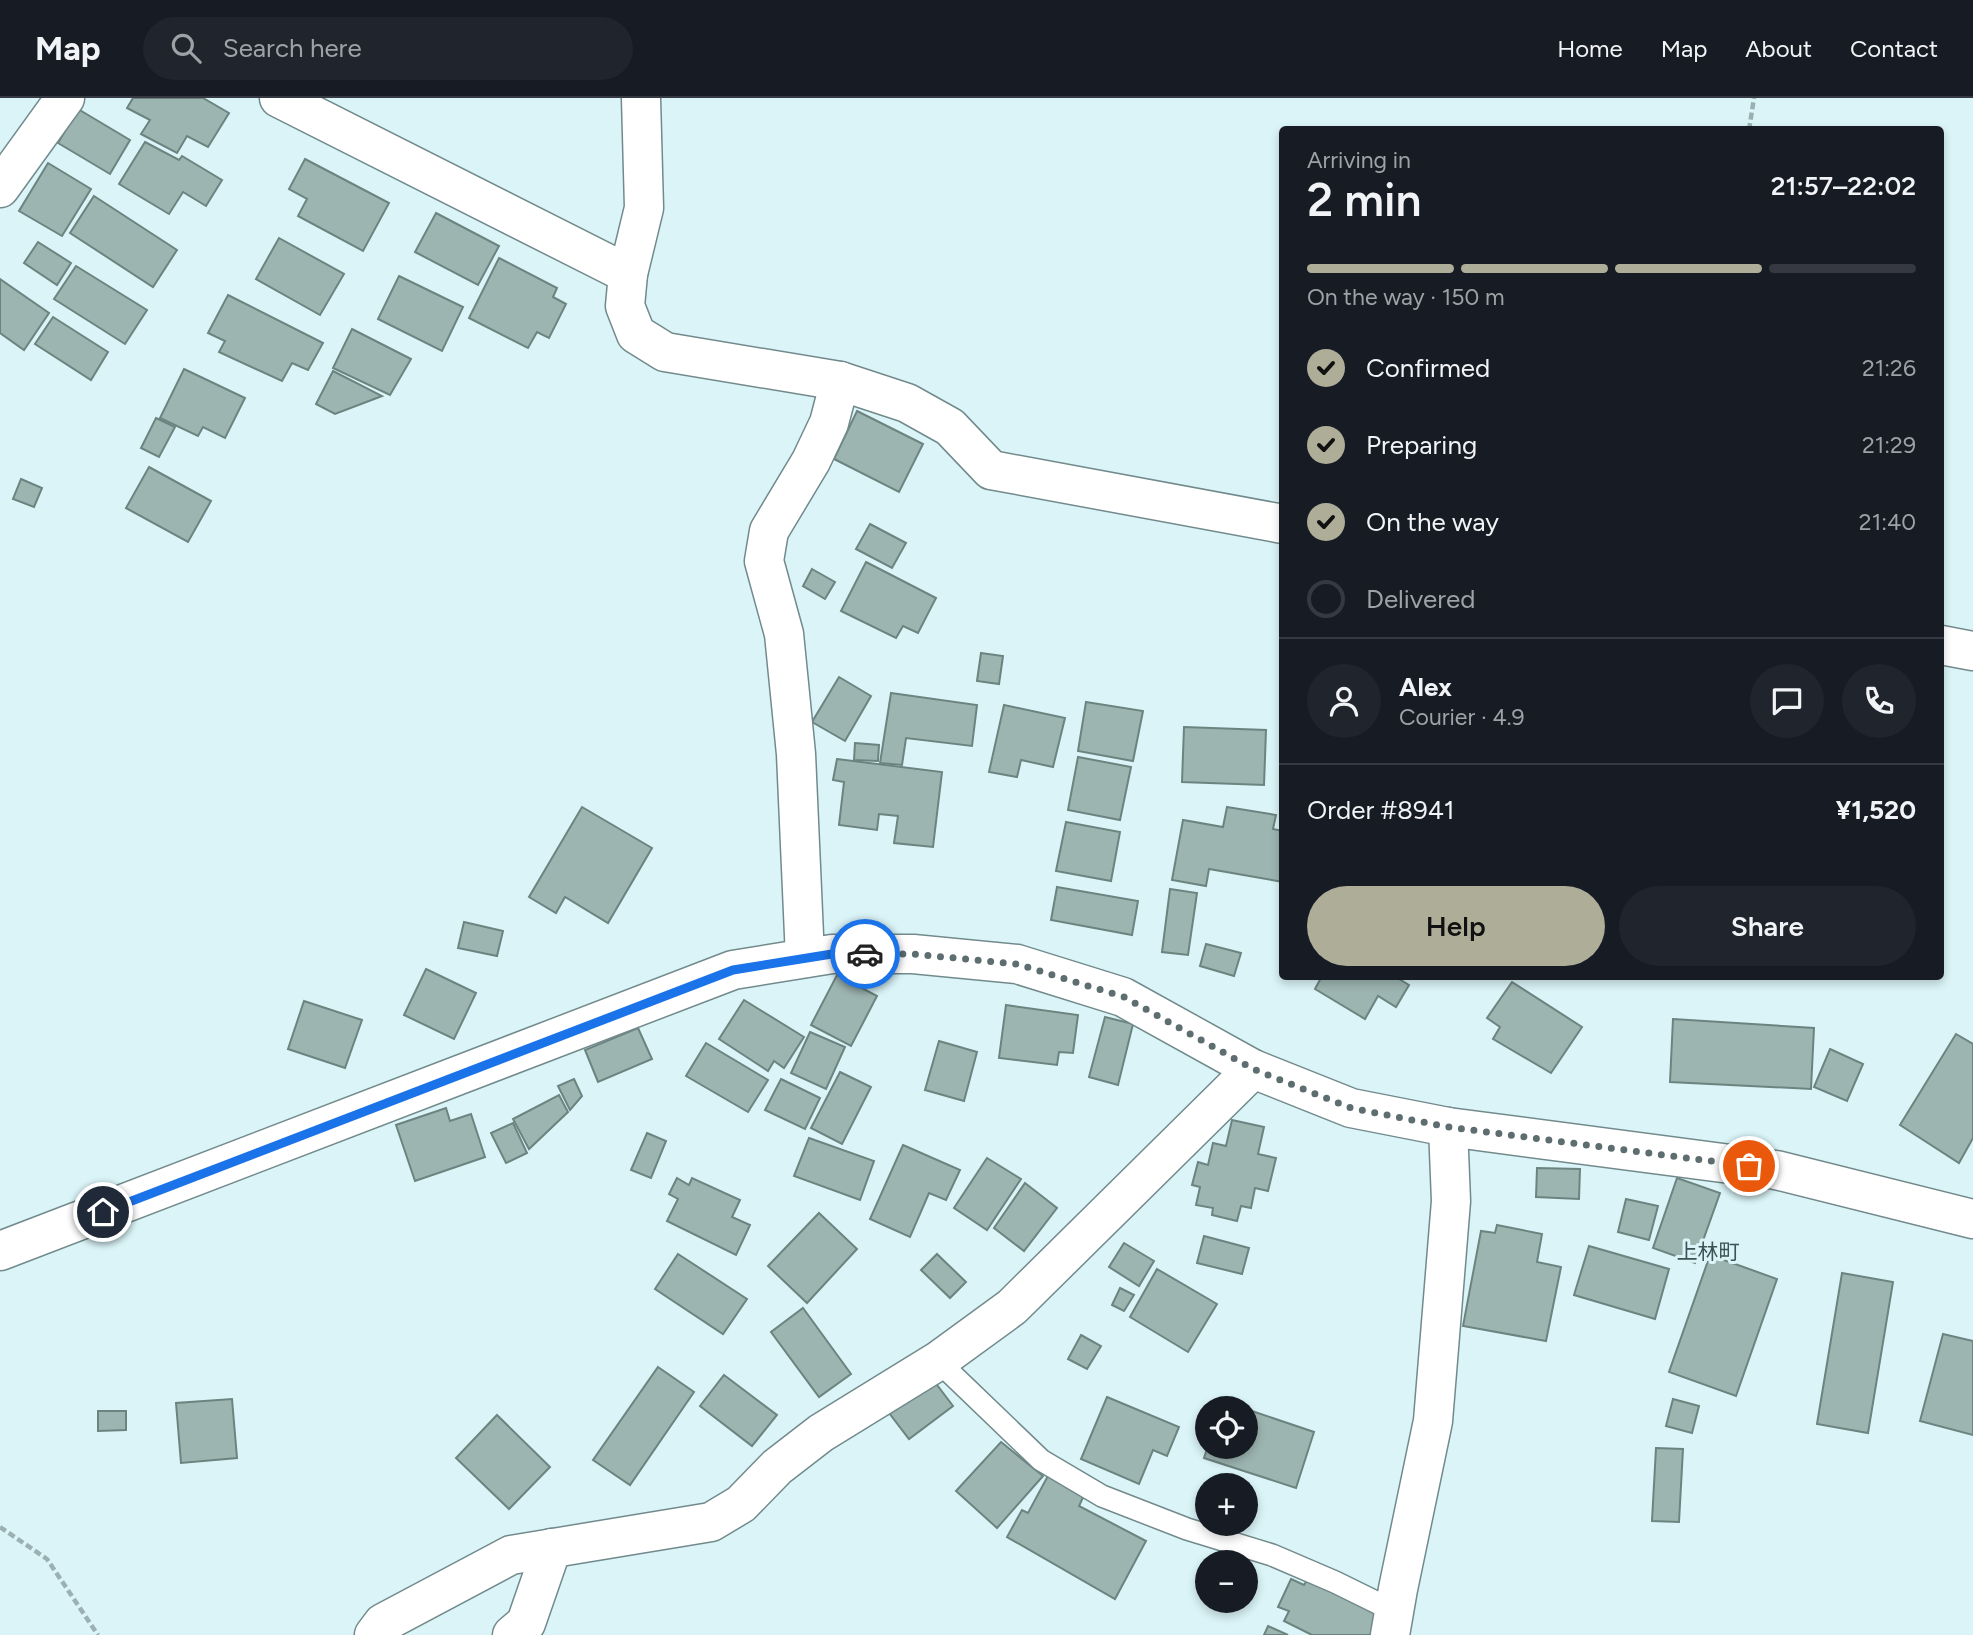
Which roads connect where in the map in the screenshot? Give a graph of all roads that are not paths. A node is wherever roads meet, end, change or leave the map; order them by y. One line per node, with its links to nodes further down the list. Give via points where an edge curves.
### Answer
1 (65, 98): 4 (street)
2 (279, 98): 5 (street)
3 (641, 98): 5 (street, via 644,208)
4 (0, 188)
5 (628, 274): 6 (street, via 625,306 636,334 665,352)
6 (840, 382): 7 (street, via 907,403 950,427 991,470); 10 (street, via 820,442 769,531 764,561 784,634 796,754)
7 (1279, 523)
8 (1944, 646): 9 (street)
9 (1973, 651)
10 (805, 958): 11 (street, via 913,954 1017,964 1124,997); 14 (street, via 733,970)
11 (1253, 1069): 12 (street, via 1351,1108); 15 (street, via 1012,1307)
12 (1448, 1127): 13 (street, via 1776,1170); 17 (street, via 1451,1201 1433,1421)
13 (1973, 1219)
14 (0, 1251)
15 (938, 1361): 16 (street, via 821,1433 777,1467 741,1504 711,1522); 17 (lane, via 1041,1460 1102,1496 1272,1555 1335,1582)
16 (552, 1548): 18 (street, via 511,1555 383,1623); 19 (street, via 526,1623)
17 (1392, 1623)
18 (374, 1635)
19 (512, 1635)

